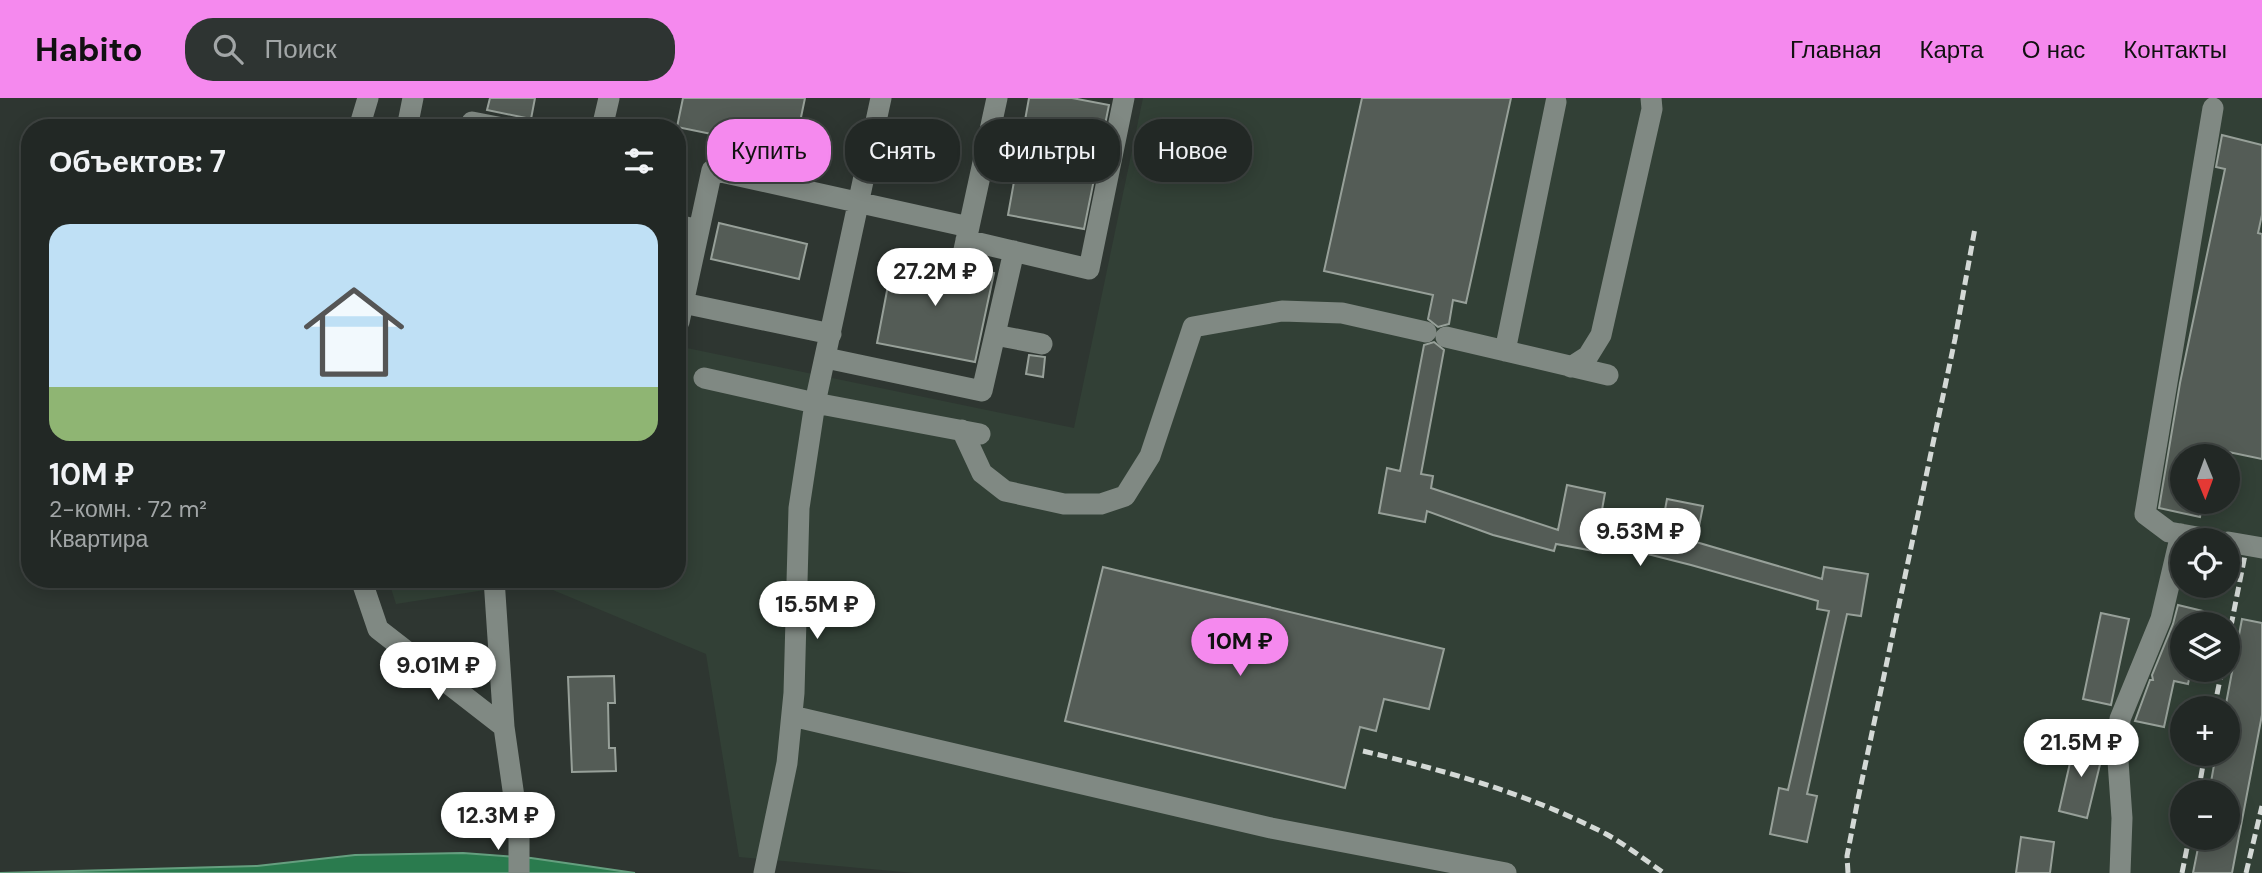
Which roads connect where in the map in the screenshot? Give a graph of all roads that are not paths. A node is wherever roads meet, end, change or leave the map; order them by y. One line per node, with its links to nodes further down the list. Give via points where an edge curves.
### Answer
1 (368, 98): 10 (street)
2 (413, 98): 11 (street)
3 (609, 98): 12 (street)
4 (881, 98): 13 (street)
5 (997, 98): 16 (street)
6 (1124, 98): 17 (street, via 1088,269)
7 (1651, 98): 25 (street, via 1601,335 1588,356)
8 (1556, 102): 23 (street)
9 (2214, 108): 29 (street, via 2145,514)
10 (362, 119)
11 (409, 119)
12 (604, 119)
13 (858, 204): 15 (street, via 712,170); 16 (street); 20 (street)
14 (686, 227): 15 (street)
15 (699, 230): 18 (street)
16 (966, 242): 17 (street)
17 (1014, 251): 21 (street)
18 (686, 290)
19 (686, 314): 20 (street)
20 (831, 334): 24 (street)
21 (995, 335): 22 (street); 24 (street, via 982,391)
22 (1042, 344)
23 (1505, 351): 25 (street); 28 (street, via 1342,313 1282,311 1193,327 1150,456 1125,496 1101,504 1064,504 1005,491 982,473 971,432)
24 (826, 358): 28 (street)
25 (1571, 367): 26 (street)
26 (1608, 375)
27 (704, 378): 28 (street)
28 (815, 404): 35 (street, via 799,508)
29 (2170, 532)
30 (2240, 544): 31 (street)
31 (2262, 548)
32 (2170, 581): 40 (street, via 2161,619 2120,719)
33 (363, 588): 36 (street, via 378,629)
34 (495, 588): 36 (street)
35 (792, 716): 37 (street); 39 (street, via 1271,828)
36 (504, 727): 38 (street, via 519,832)
37 (764, 871)
38 (519, 873)
39 (1506, 873)
40 (2120, 873)

